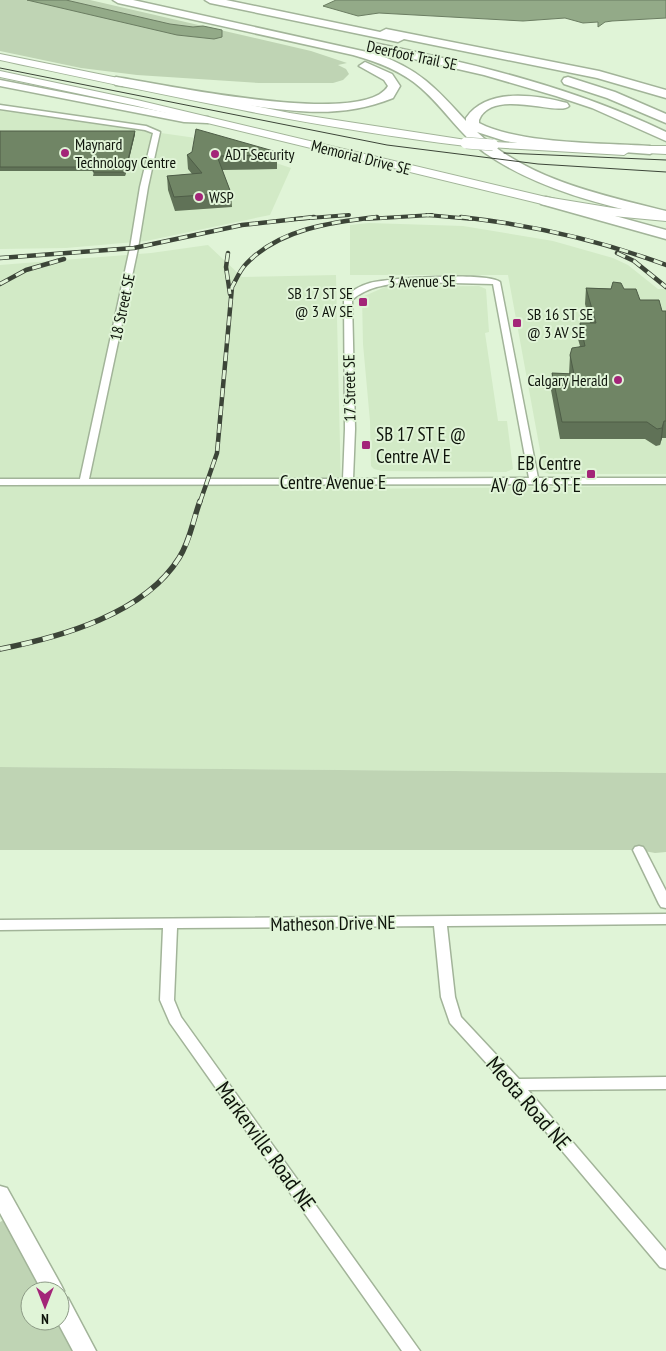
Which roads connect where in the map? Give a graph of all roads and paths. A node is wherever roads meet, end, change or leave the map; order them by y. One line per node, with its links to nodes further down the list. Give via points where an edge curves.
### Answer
1 (117, 0): 7 (highway, via 345,58 388,77 394,86 389,95 374,102 328,109 281,106); 17 (highway, via 375,58 416,78 464,128 509,162 581,193)
2 (149, 0): 13 (highway, Deerfoot Trail SE, via 430,58 514,79 589,103)
3 (210, 0): 11 (highway, Deerfoot Trail SE, via 530,70 610,95)
4 (215, 0): 9 (highway, via 546,64)
5 (0, 58): 7 (main road, Memorial Drive SE)
6 (0, 74): 12 (main road, Memorial Drive SE)
7 (116, 81): 15 (main road, Memorial Drive SE, bridge, via 408,136 493,145)
8 (0, 83): 12 (street, via 184,119)
9 (666, 94)
10 (0, 107): 23 (street, 18 Street SE, via 156,132)
11 (666, 119)
12 (208, 120): 16 (main road, Memorial Drive SE)
13 (666, 138)
14 (666, 149): 15 (highway, Memorial Drive SE); 15 (highway, via 618,126 553,103 500,102 480,108 472,118 480,129 519,139)
15 (650, 150)
16 (546, 201): 17 (main road, Memorial Drive SE, via 613,212); 18 (highway)
17 (666, 216)
18 (666, 235)
19 (351, 294): 20 (street, 17 Street SE, via 348,304); 24 (street, 3 Avenue SE, via 381,282 496,282)
20 (348, 481): 23 (street, Centre Avenue E); 24 (street, Centre Avenue E)
21 (666, 481): 24 (street, Centre Avenue E)
22 (0, 482): 23 (street, Centre Avenue E)
23 (84, 482)
24 (534, 482)
25 (639, 850): 26 (street)
26 (666, 904)
27 (666, 919): 28 (street, Matheson Drive NE)
28 (440, 922): 29 (street, Matheson Drive NE); 32 (street, Meota Road NE, via 448,998 455,1019)
29 (170, 925): 30 (street, Matheson Drive NE); 39 (street, Markerville Road NE, via 167,1000 176,1019)
30 (0, 926)
31 (666, 1083): 32 (street)
32 (515, 1085): 35 (street, Meota Road NE)
33 (0, 1194): 34 (street)
34 (6, 1219): 36 (street)
35 (666, 1262)
36 (46, 1281)
37 (70, 1323): 38 (street)
38 (85, 1351)
39 (412, 1351)

